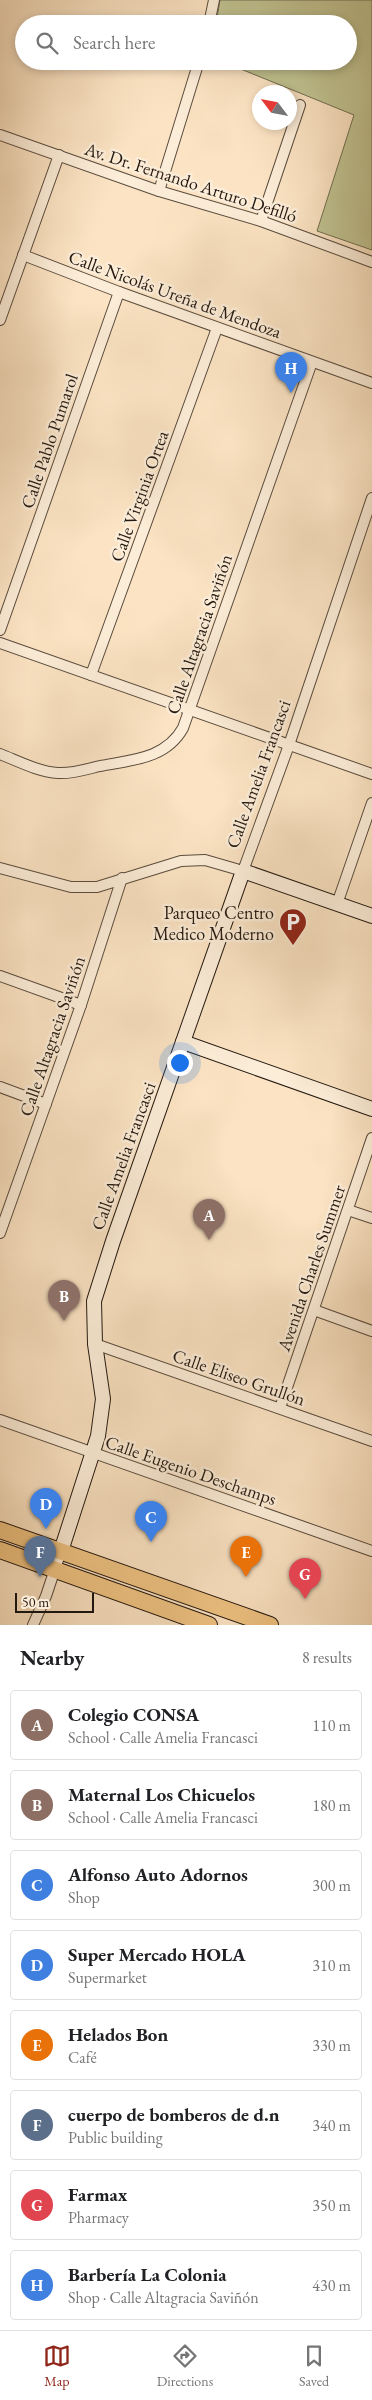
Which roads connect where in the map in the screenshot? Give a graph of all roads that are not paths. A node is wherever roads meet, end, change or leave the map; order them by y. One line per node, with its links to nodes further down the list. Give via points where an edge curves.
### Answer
1 (214, 0): 2 (street)
2 (211, 15)
3 (196, 70): 7 (street)
4 (300, 105): 8 (street)
5 (0, 135): 6 (street, Av. Dr. Fernando Arturo Defilló)
6 (59, 155): 7 (street, Av. Dr. Fernando Arturo Defilló); 9 (street)
7 (159, 190): 8 (street, Av. Dr. Fernando Arturo Defilló)
8 (261, 221): 10 (street, Av. Dr. Fernando Arturo Defilló)
9 (23, 255): 11 (street, Calle Nicolás Ureña de Mendoza); 12 (street)
10 (372, 262)
11 (119, 292): 13 (street, Calle Nicolás Ureña de Mendoza); 17 (street, Calle Pablo Pumarol)
12 (0, 320)
13 (217, 328): 14 (street, Calle Nicolás Ureña de Mendoza); 19 (street, Calle Virginia Ortea)
14 (312, 362): 15 (street, Calle Nicolás Ureña de Mendoza); 20 (street, Calle Altagracia Saviñón)
15 (372, 383)
16 (372, 498): 21 (street, Calle Amelia Francasci)
17 (0, 630)
18 (0, 643): 19 (street)
19 (91, 675): 20 (street)
20 (188, 709): 21 (street); 22 (street, Calle Altagracia Saviñón, via 178,738 149,757 58,773)
21 (289, 745): 23 (street); 26 (street, Calle Amelia Francasci)
22 (0, 754)
23 (372, 774)
24 (372, 803): 28 (street)
25 (0, 868): 27 (street, via 71,887 97,887)
26 (243, 871): 27 (street, via 205,860 181,861); 28 (street); 32 (street, Calle Amelia Francasci)
27 (122, 878): 31 (street, Calle Altagracia Saviñón)
28 (338, 904): 29 (street)
29 (372, 916)
30 (0, 976): 31 (street)
31 (81, 1004): 34 (street, Calle Altagracia Saviñón)
32 (183, 1042): 35 (street); 43 (street, Calle Amelia Francasci, via 94,1302)
33 (0, 1088): 34 (street)
34 (46, 1104): 37 (street, Calle Altagracia Saviñón)
35 (372, 1109)
36 (372, 1138): 38 (street, Avenida Charles Summer)
37 (5, 1205): 40 (street, Calle Altagracia Saviñón)
38 (348, 1210): 39 (street); 41 (street, Avenida Charles Summer)
39 (372, 1218)
40 (0, 1233)
41 (314, 1310): 42 (street); 44 (street, Avenida Charles Summer)
42 (372, 1331)
43 (95, 1344): 44 (street, Calle Eliseo Grullón); 47 (street, Calle Amelia Francasci, via 103,1399 98,1436)
44 (280, 1408): 46 (street, Calle Eliseo Grullón)
45 (0, 1420): 47 (street, Calle Eugenio Deschamps)
46 (372, 1441)
47 (92, 1452): 50 (street, Calle Amelia Francasci); 51 (street, Calle Eugenio Deschamps)
48 (0, 1530): 50 (main road)
49 (0, 1550): 52 (main road)
50 (61, 1551): 52 (street); 55 (main road)
51 (372, 1551)
52 (54, 1570): 53 (street); 54 (main road)
53 (34, 1625)
54 (209, 1625)
55 (270, 1625)

